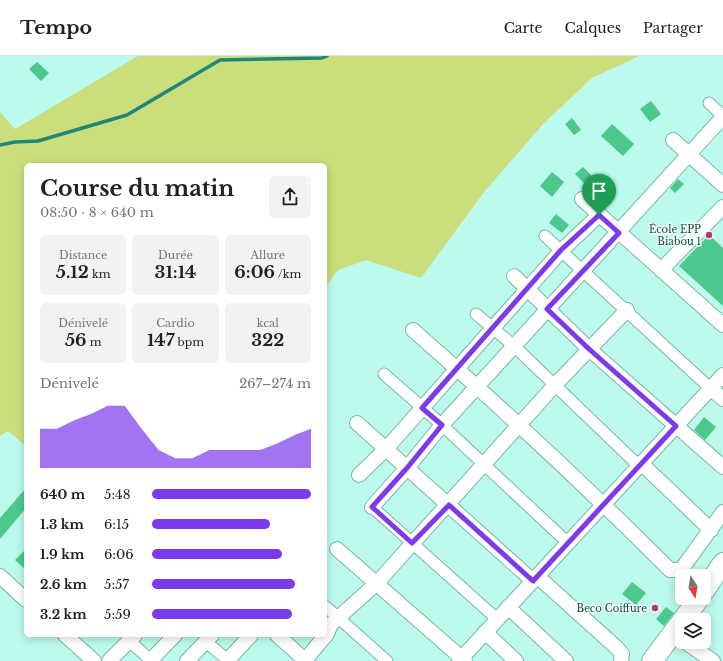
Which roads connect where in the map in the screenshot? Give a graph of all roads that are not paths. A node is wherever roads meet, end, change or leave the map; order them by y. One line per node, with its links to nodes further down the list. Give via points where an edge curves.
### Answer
1 (709, 103): 2 (street)
2 (723, 117): 4 (street)
3 (673, 140): 4 (street)
4 (689, 155): 5 (street); 9 (street)
5 (723, 185)
6 (582, 199): 8 (street)
7 (723, 207): 12 (street)
8 (599, 215): 9 (street); 11 (street)
9 (619, 233): 12 (street); 13 (street)
10 (545, 236): 11 (street)
11 (561, 250): 13 (street); 15 (street)
12 (661, 270): 19 (street)
13 (584, 271): 16 (street); 17 (street)
14 (514, 276): 15 (street)
15 (527, 290): 16 (street); 20 (street)
16 (547, 309): 22 (street); 23 (street)
17 (627, 310): 23 (street); 29 (street)
18 (476, 314): 20 (street)
19 (723, 325)
20 (493, 328): 22 (street); 24 (street)
21 (413, 330): 24 (street)
22 (514, 346): 27 (street); 28 (street)
23 (589, 349): 27 (street); 35 (street)
24 (456, 368): 28 (street); 31 (street)
25 (384, 374): 31 (street)
26 (723, 375): 29 (street)
27 (554, 386): 34 (street); 38 (street)
28 (478, 387): 33 (street); 34 (street)
29 (710, 388): 30 (street); 35 (street)
30 (723, 399)
31 (422, 408): 33 (street); 36 (street)
32 (357, 423): 36 (street)
33 (442, 425): 37 (street); 40 (street)
34 (519, 426): 37 (street); 42 (street)
35 (676, 426): 38 (street); 39 (street)
36 (386, 449): 40 (street); 41 (street)
37 (483, 464): 43 (street); 48 (street)
38 (640, 464): 42 (street); 46 (street)
39 (723, 467)
40 (407, 468): 43 (street); 44 (street)
41 (359, 475)
42 (604, 504): 46 (street, via 670,570 681,570); 48 (street)
43 (449, 505): 47 (street); 52 (street)
44 (372, 507): 47 (street)
45 (723, 512): 46 (street)
46 (711, 530)
47 (412, 543): 54 (street); 59 (street)
48 (568, 543): 52 (street)
49 (337, 549): 54 (street)
50 (723, 563): 53 (main road)
51 (0, 576): 55 (street)
52 (535, 579): 56 (street); 81 (street, via 617,648 622,654)
53 (711, 581)
54 (376, 584): 58 (street); 72 (street)
55 (24, 598)
56 (508, 607): 59 (street); 80 (street)
57 (327, 608): 58 (street)
58 (339, 617): 61 (street, via 331,624); 78 (street)
59 (497, 619): 60 (street)
60 (485, 632): 72 (street); 79 (street)
61 (327, 634)
62 (67, 637): 73 (street)
63 (173, 637): 75 (street)
64 (249, 637): 77 (street)
65 (279, 637): 71 (street)
66 (325, 637): 71 (street)
67 (675, 637): 82 (main road)
68 (132, 638): 74 (street); 75 (street)
69 (209, 638): 76 (street); 77 (street)
70 (700, 649): 83 (street)
71 (306, 660)
72 (462, 660)
73 (94, 661)
74 (109, 661)
75 (151, 661)
76 (188, 661)
77 (228, 661)
78 (386, 661)
79 (516, 661)
80 (566, 661)
81 (621, 661)
82 (652, 661)
83 (713, 661)

